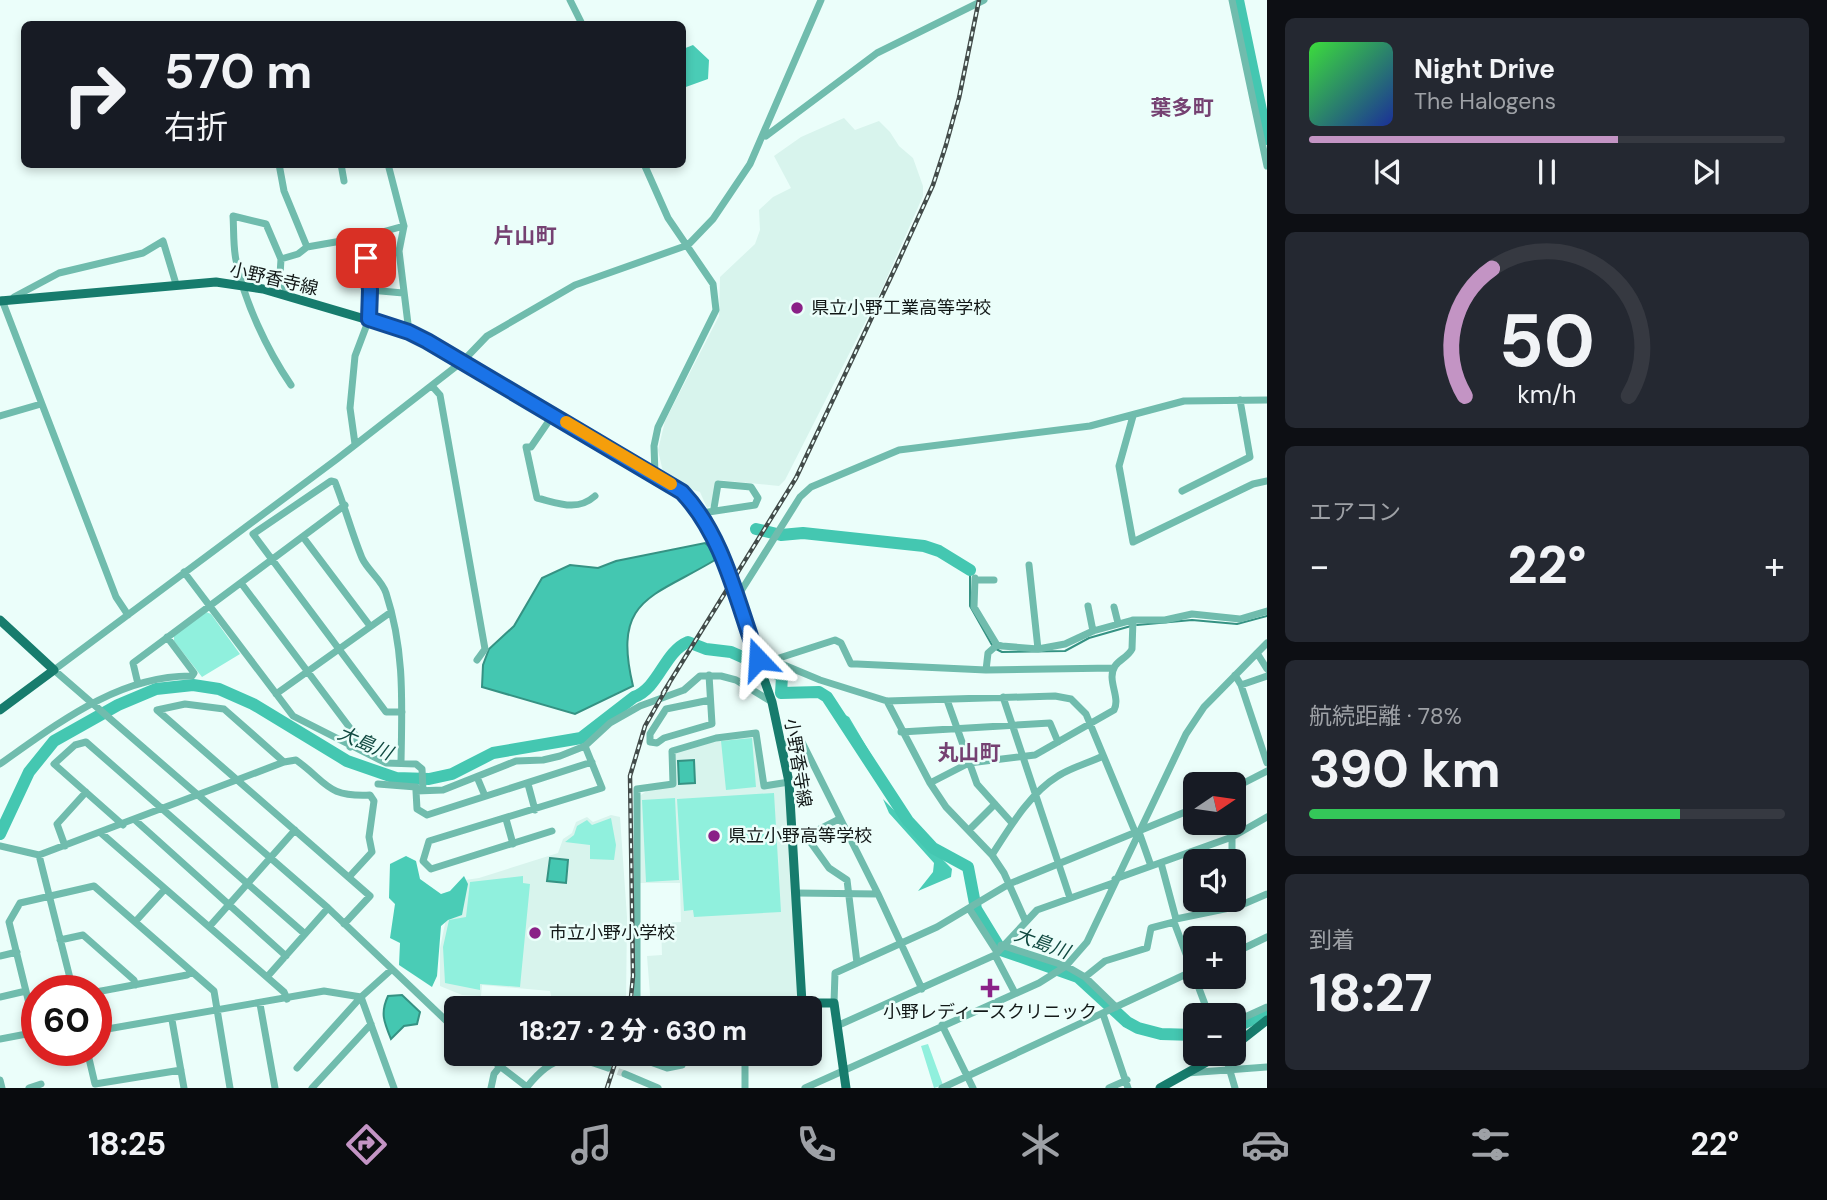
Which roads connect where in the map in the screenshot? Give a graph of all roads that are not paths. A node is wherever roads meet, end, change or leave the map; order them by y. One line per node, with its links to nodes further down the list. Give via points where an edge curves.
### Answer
1 (570, 0): 5 (street)
2 (821, 0): 6 (street)
3 (984, 0): 6 (street, via 877,52)
4 (1232, 0): 7 (street)
5 (580, 21)
6 (763, 139): 15 (street, via 713,219)
7 (1267, 166)
8 (280, 168): 16 (street)
9 (342, 168): 12 (street)
10 (389, 168): 13 (street)
11 (646, 168): 15 (street, via 668,218)
12 (344, 181)
13 (404, 226): 14 (street); 21 (street, via 399,251)
14 (364, 237): 16 (street); 20 (street)
15 (688, 245): 27 (street, via 575,285 487,336); 37 (street, via 713,284 716,310 658,428)
16 (307, 247): 17 (street)
17 (281, 259): 19 (street, via 266,224 233,216 236,259); 22 (street, via 280,275)
18 (176, 284): 19 (main road, 小野香寺線); 23 (main road, 小野香寺線); 23 (street, via 163,241 143,253 59,272)
19 (244, 285): 22 (main road, 小野香寺線); 28 (street, via 279,368)
20 (370, 290): 21 (street); 25 (street)
21 (403, 293): 26 (street)
22 (288, 296): 25 (main road, 小野香寺線)
23 (14, 297): 24 (main road, 小野香寺線)
24 (1, 300): 32 (street)
25 (369, 319): 26 (main road, 小野香寺線); 36 (street, via 355,356 350,408)
26 (409, 332): 27 (main road, 小野香寺線)
27 (463, 361): 29 (street); 33 (main road, 小野香寺線)
28 (291, 385)
29 (432, 386): 36 (street); 69 (street, via 440,395 485,649)
30 (1240, 400): 31 (street); 35 (street, via 1184,401); 39 (street, via 1250,457)
31 (1267, 400)
32 (41, 404): 34 (street); 56 (street, via 116,597)
33 (553, 415): 37 (main road, 小野香寺線); 40 (street, via 531,447 526,447 537,498 565,506 586,504)
34 (0, 416)
35 (1133, 416): 38 (street, via 1119,466 1133,542); 50 (street, via 1090,426 899,450 811,487 779,528)
36 (355, 444): 47 (street)
37 (655, 474): 43 (main road, 小野香寺線)
38 (1267, 481)
39 (1182, 491)
40 (595, 496)
41 (345, 505): 44 (street); 45 (street, via 331,481 253,534); 55 (street, via 363,561 383,586)
42 (714, 508): 42 (street, via 736,510 755,505 758,498 751,487 718,484); 43 (street)
43 (702, 513): 50 (main road, 小野香寺線)
44 (303, 537): 45 (street); 60 (street)
45 (272, 559): 49 (street); 65 (street)
46 (1029, 565): 66 (street)
47 (184, 572): 51 (street); 56 (street)
48 (994, 580): 64 (street, via 975,579 974,607)
49 (241, 583): 51 (street); 75 (street)
50 (736, 598): 68 (main road, 小野香寺線)
51 (209, 606): 62 (street); 81 (street)
52 (1088, 606): 61 (street)
53 (1114, 607): 58 (street)
54 (1267, 611): 59 (street, via 1240,619 1192,614)
55 (391, 612): 60 (street); 89 (street, via 402,659)
56 (128, 615): 73 (street)
57 (0, 620): 73 (main road)
58 (1118, 623): 59 (street); 61 (street)
59 (1134, 624): 71 (street, via 1129,655)
60 (369, 626): 65 (street)
61 (1093, 631): 66 (street, via 1065,644)
62 (167, 637): 79 (street, via 133,663); 79 (street, via 194,673)
63 (1267, 643): 67 (street)
64 (995, 646): 66 (street); 74 (street, via 988,653)
65 (339, 649): 75 (street); 89 (street, via 387,712)
66 (1038, 649)
67 (1257, 653): 72 (street); 76 (street)
68 (758, 659): 70 (street); 86 (main road, 小野香寺線)
69 (477, 660)
70 (772, 660): 74 (street, via 835,640 851,664); 85 (street)
71 (1114, 667): 74 (street); 91 (street, via 1117,706)
72 (1267, 669)
73 (54, 670): 87 (street); 88 (main road)
74 (986, 670)
75 (307, 671): 81 (street); 97 (street, via 356,736)
76 (1235, 675): 80 (street); 133 (street, via 1186,734)
77 (709, 676): 83 (street); 86 (street, via 736,680); 95 (street, via 700,676 671,696 640,706 610,723)
78 (1267, 676): 80 (street)
79 (138, 684): 87 (street)
80 (1241, 685): 103 (street)
81 (276, 694): 97 (street, via 293,716)
82 (1003, 697): 84 (street); 90 (street); 91 (street, via 1066,697 1080,705)
83 (709, 700): 83 (street, via 666,709 650,741 657,743 712,724)
84 (947, 700): 85 (street); 92 (street)
85 (887, 701): 93 (street)
86 (772, 702): 96 (main road, 小野香寺線)
87 (95, 705): 104 (street); 116 (street)
88 (0, 710)
89 (402, 712): 105 (street)
90 (1012, 724): 92 (street); 94 (street, via 1050,723); 99 (street)
91 (1090, 724): 94 (street); 98 (street)
92 (956, 728): 93 (street); 102 (street)
93 (901, 732): 111 (street)
94 (1058, 742): 99 (street)
95 (585, 746): 101 (street); 107 (street, via 542,760 516,761)
96 (782, 746): 109 (main road, 小野香寺線); 125 (street, via 800,738)
97 (351, 747): 105 (street, via 386,763)
98 (1103, 756): 118 (street, via 1063,773); 133 (street)
99 (1023, 758): 102 (street); 118 (street)
100 (284, 762): 108 (street); 108 (street, via 224,709 185,704 157,710); 147 (street, via 296,760 329,790 370,796 374,801 369,837 372,852)
101 (592, 762): 113 (street); 121 (street, via 601,788)
102 (969, 763): 111 (street); 119 (street, via 977,784)
103 (1267, 763)
104 (0, 764)
105 (401, 764): 114 (street, via 422,769)
106 (1267, 771): 110 (street)
107 (477, 776): 114 (street, via 443,790); 117 (street)
108 (239, 782): 116 (street); 129 (street)
109 (789, 782): 135 (main road, 小野香寺線); 192 (street, via 764,786 756,733 671,751 673,784 637,789)
110 (1246, 782)
111 (930, 783): 130 (street)
112 (378, 784): 114 (street)
113 (527, 784): 117 (street); 121 (street)
114 (420, 790): 117 (street, via 417,809 428,815)
115 (86, 792): 120 (street, via 54,764 75,745 86,742); 128 (street); 139 (street, via 57,824)
116 (199, 796): 120 (street); 143 (street)
117 (485, 796)
118 (1036, 797): 127 (street); 145 (street)
119 (995, 804): 127 (street); 130 (street)
120 (163, 810): 126 (street); 149 (street)
121 (535, 810): 124 (street)
122 (1183, 813): 133 (street)
123 (1267, 817): 136 (street)
124 (506, 819): 137 (street); 137 (street, via 429,841 423,861 431,869)
125 (839, 819): 134 (street); 154 (street)
126 (135, 820): 128 (street); 159 (street)
127 (1013, 823): 142 (street)
128 (123, 825): 132 (street)
129 (295, 830): 143 (street); 147 (street)
130 (969, 830): 142 (street)
131 (552, 831): 137 (street)
132 (100, 833): 139 (street); 151 (street)
133 (1138, 833): 145 (street); 146 (street); 148 (street)
134 (806, 836): 135 (street); 153 (street, via 829,869 847,880)
135 (793, 837): 152 (main road, 小野香寺線)
136 (1232, 837): 140 (street); 144 (street)
137 (513, 844)
138 (1, 846): 141 (street)
139 (65, 846): 141 (street)
140 (1232, 849)
141 (40, 855): 156 (street)
142 (992, 855): 150 (street)
143 (270, 858): 149 (street); 160 (street)
144 (1161, 863): 146 (street); 164 (street)
145 (1057, 865): 150 (street); 157 (street)
146 (1151, 866): 148 (street)
147 (349, 877): 166 (street, via 370,896)
148 (1114, 881): 157 (street); 179 (street, via 1087,942)
149 (247, 883): 159 (street); 168 (street)
150 (1009, 884): 161 (street); 163 (street)
151 (165, 889): 165 (street); 167 (street)
152 (796, 893): 153 (street); 193 (main road, 小野香寺線)
153 (848, 894): 154 (street); 178 (street)
154 (878, 894): 172 (street)
155 (1267, 894): 158 (street)
156 (50, 896): 165 (street, via 94,887); 170 (street); 175 (street, via 16,906 9,922)
157 (1070, 898): 163 (street, via 1037,910)
158 (1246, 902)
159 (229, 905): 167 (street); 177 (street)
160 (328, 908): 166 (street); 168 (street)
161 (970, 910): 172 (street); 174 (street)
162 (1211, 912): 164 (street)
163 (1025, 920): 174 (street)
164 (1175, 920): 171 (street); 186 (street, via 1151,928 1147,948 1105,961)
165 (135, 922): 181 (street)
166 (344, 924): 180 (street)
167 (209, 927): 185 (street)
168 (305, 934): 177 (street)
169 (1267, 937): 173 (street)
170 (60, 940): 183 (street); 187 (street, via 83,935)
171 (1183, 941)
172 (902, 943): 178 (street); 189 (street)
173 (1246, 947)
174 (998, 951): 179 (street); 189 (street); 191 (street)
175 (17, 952): 176 (street); 182 (street)
176 (0, 956)
177 (286, 956): 185 (street)
178 (857, 963): 198 (street, via 835,973)
179 (1066, 966): 186 (street); 191 (street)
180 (391, 970): 195 (street); 205 (street)
181 (192, 972): 187 (street); 202 (street, via 214,991)
182 (22, 975)
183 (69, 975)
184 (1183, 976): 200 (street)
185 (267, 977): 196 (street)
186 (1085, 977): 200 (street)
187 (135, 985): 188 (street)
188 (112, 989)
189 (922, 989): 209 (street)
190 (21, 992): 194 (street)
191 (1015, 993): 210 (street)
192 (637, 996)
193 (802, 996)
194 (0, 997)
195 (361, 997): 196 (street, via 324,991); 208 (street); 221 (street)
196 (287, 999): 199 (street)
197 (822, 1003): 198 (main road)
198 (834, 1003): 209 (main road)
199 (260, 1004): 202 (street); 238 (street)
200 (1116, 1007): 203 (street)
201 (1267, 1007): 204 (street)
202 (217, 1012): 206 (street); 237 (street)
203 (1102, 1014): 228 (street); 232 (street)
204 (1246, 1017)
205 (444, 1019)
206 (173, 1020): 211 (street); 223 (street)
207 (1267, 1020): 213 (main road)
208 (371, 1024): 239 (street); 240 (street)
209 (839, 1025): 224 (main road)
210 (942, 1025): 224 (street); 228 (street)
211 (112, 1029)
212 (21, 1035): 214 (street)
213 (1246, 1037)
214 (0, 1039)
215 (90, 1066): 229 (street, via 94,1084)
216 (745, 1066): 243 (street)
217 (1200, 1066): 226 (main road)
218 (1229, 1066): 225 (street)
219 (501, 1067): 222 (street, via 527,1087 546,1066 562,1059); 241 (street)
220 (1267, 1067): 225 (street)
221 (297, 1068)
222 (608, 1068)
223 (181, 1070): 229 (street); 236 (street)
224 (844, 1070): 244 (street); 245 (main road)
225 (1231, 1070): 226 (street); 250 (street)
226 (1187, 1073): 249 (main road)
227 (625, 1074): 242 (street)
228 (967, 1076): 246 (street); 247 (street)
229 (139, 1077): 235 (street)
230 (0, 1080): 233 (street)
231 (41, 1084): 234 (street)
232 (1128, 1084): 248 (street)
233 (2, 1088)
234 (29, 1088)
235 (141, 1088)
236 (184, 1088)
237 (230, 1088)
238 (275, 1088)
239 (312, 1088)
240 (394, 1088)
241 (491, 1088)
242 (657, 1088)
243 (746, 1088)
244 (805, 1088)
245 (846, 1088)
246 (942, 1088)
247 (973, 1088)
248 (1109, 1088)
249 (1160, 1088)
250 (1235, 1088)

